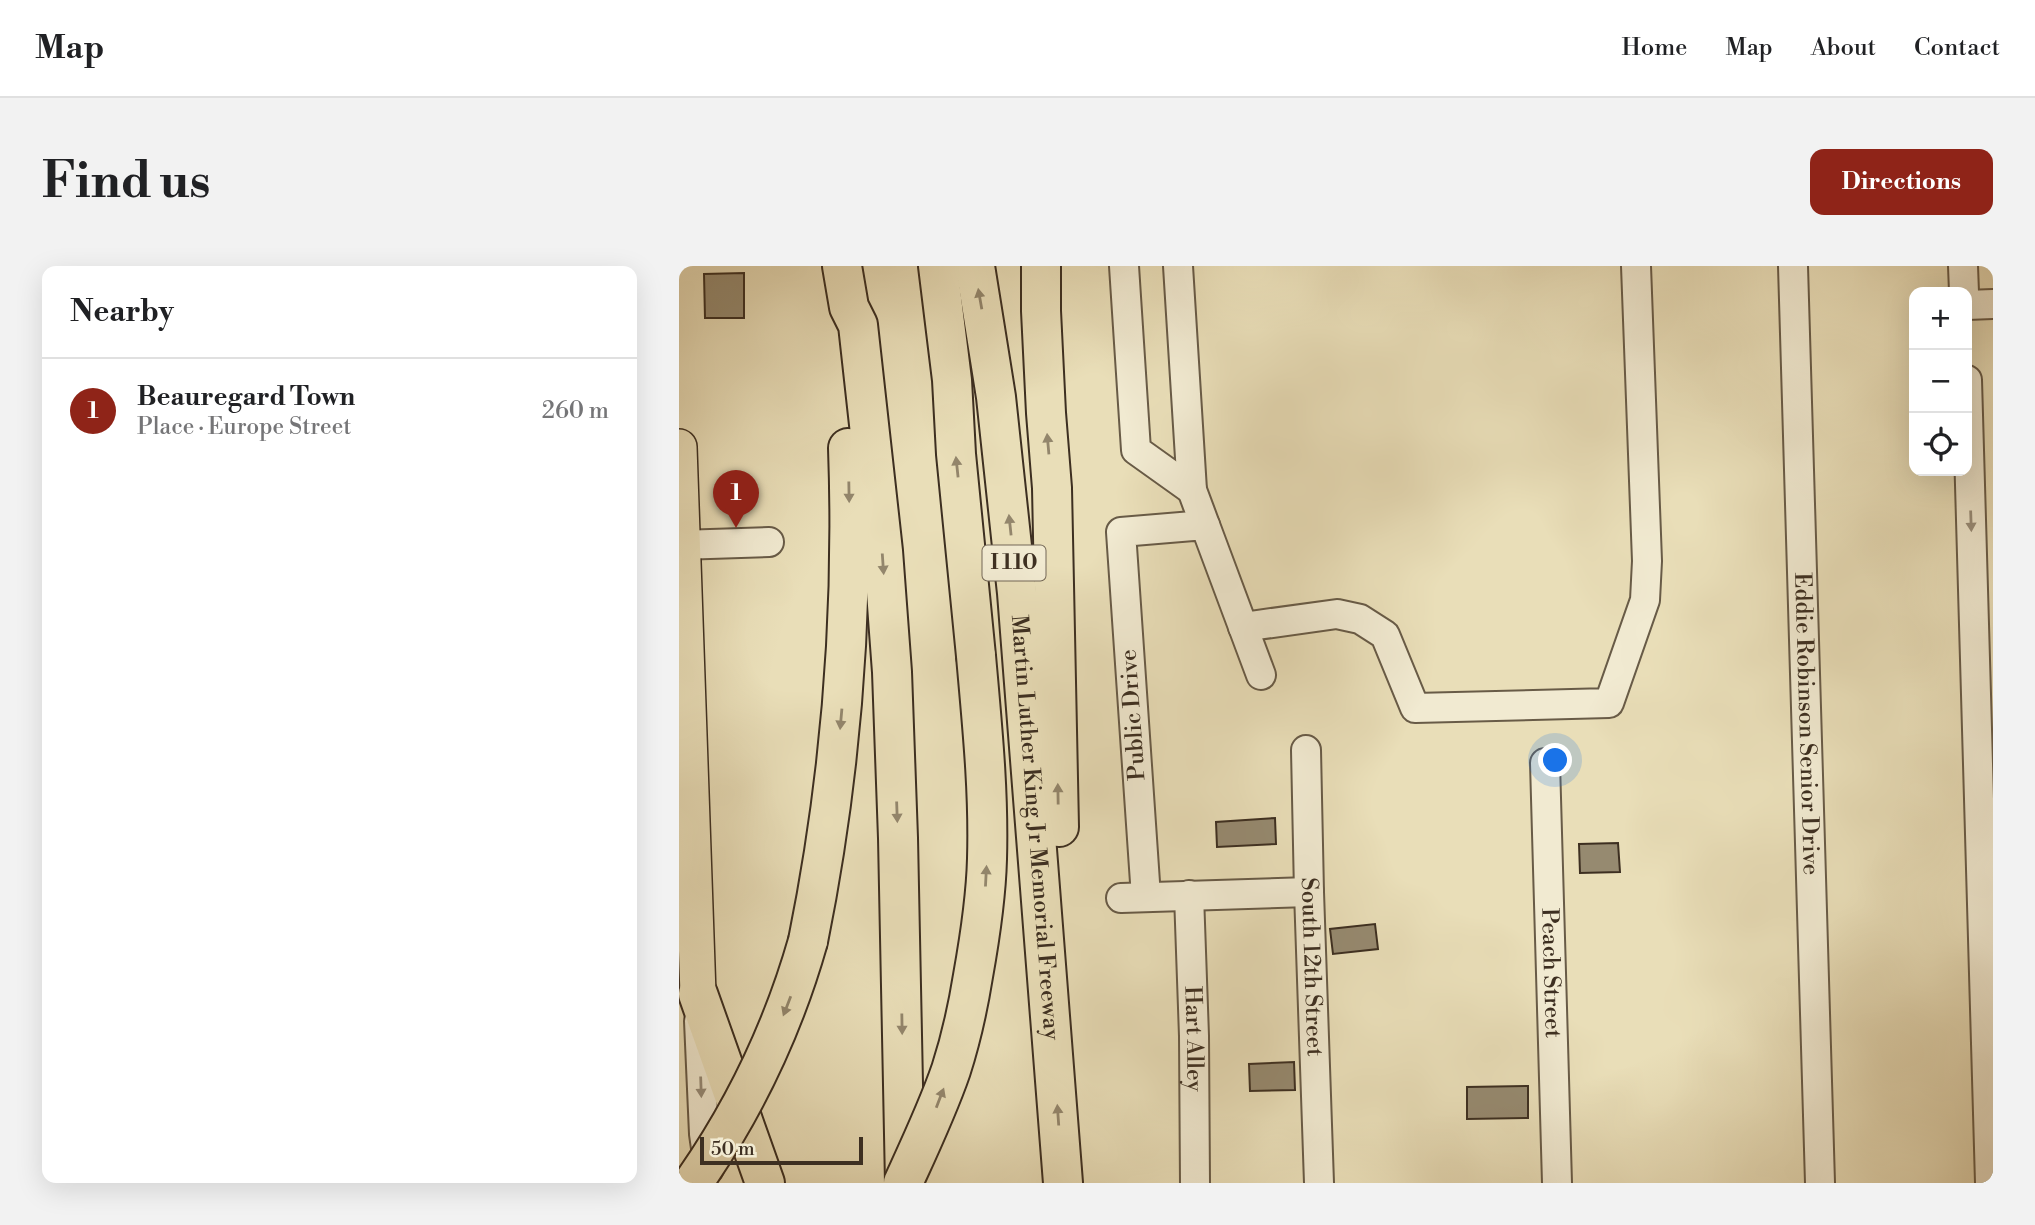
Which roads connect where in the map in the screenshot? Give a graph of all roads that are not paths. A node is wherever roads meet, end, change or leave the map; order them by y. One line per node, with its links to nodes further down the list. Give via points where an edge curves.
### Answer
1 (842, 266): 13 (highway)
2 (937, 266): 34 (highway, one-way to 2, bridge, via 952,1069 968,1007 987,858 985,760 952,380)
3 (975, 266): 25 (highway, Martin Luther King Jr Memorial Freeway / I 110, one-way to 3, via 996,397)
4 (1041, 266): 25 (highway, one-way to 4, via 1052,501)
5 (1124, 266): 16 (street, via 1136,450)
6 (1178, 266): 16 (street)
7 (1636, 266): 20 (street, via 1646,600 1609,703 1415,708 1385,635 1360,619 1337,614)
8 (1793, 266): 39 (street, Eddie Robinson Senior Drive)
9 (1963, 266): 10 (street)
10 (1964, 287)
11 (1993, 304): 12 (street)
12 (1972, 305)
13 (850, 320): 31 (highway, one-way to 31, bridge, via 846,661 829,821 808,941 785,1013 753,1086); 34 (highway, one-way to 34, via 883,551 892,672)
14 (1969, 413): 21 (street, one-way to 21)
15 (679, 447): 19 (main road)
16 (1192, 490): 17 (street)
17 (1205, 526): 20 (street); 27 (street, Public Drive, via 1121,532 1133,897)
18 (769, 542): 19 (street)
19 (680, 545): 28 (main road)
20 (1243, 627): 22 (street)
21 (1984, 652): 30 (street)
22 (1261, 675)
23 (1306, 750): 26 (street, South 12th Street)
24 (1545, 762): 38 (street, Peach Street)
25 (1049, 862): 35 (highway, Martin Luther King Jr Memorial Freeway, one-way to 25, via 1052,1028)
26 (1309, 892): 27 (street); 37 (street, South 12th Street)
27 (1189, 895): 36 (street, Hart Alley)
28 (687, 916): 29 (main road)
29 (698, 994): 32 (street, one-way to 32, via 704,1135); 33 (highway)
30 (1989, 1000): 40 (street)
31 (693, 1183)
32 (711, 1183)
33 (765, 1183)
34 (904, 1183)
35 (1063, 1183)
36 (1195, 1183)
37 (1319, 1183)
38 (1557, 1183)
39 (1820, 1183)
40 (1990, 1183)

